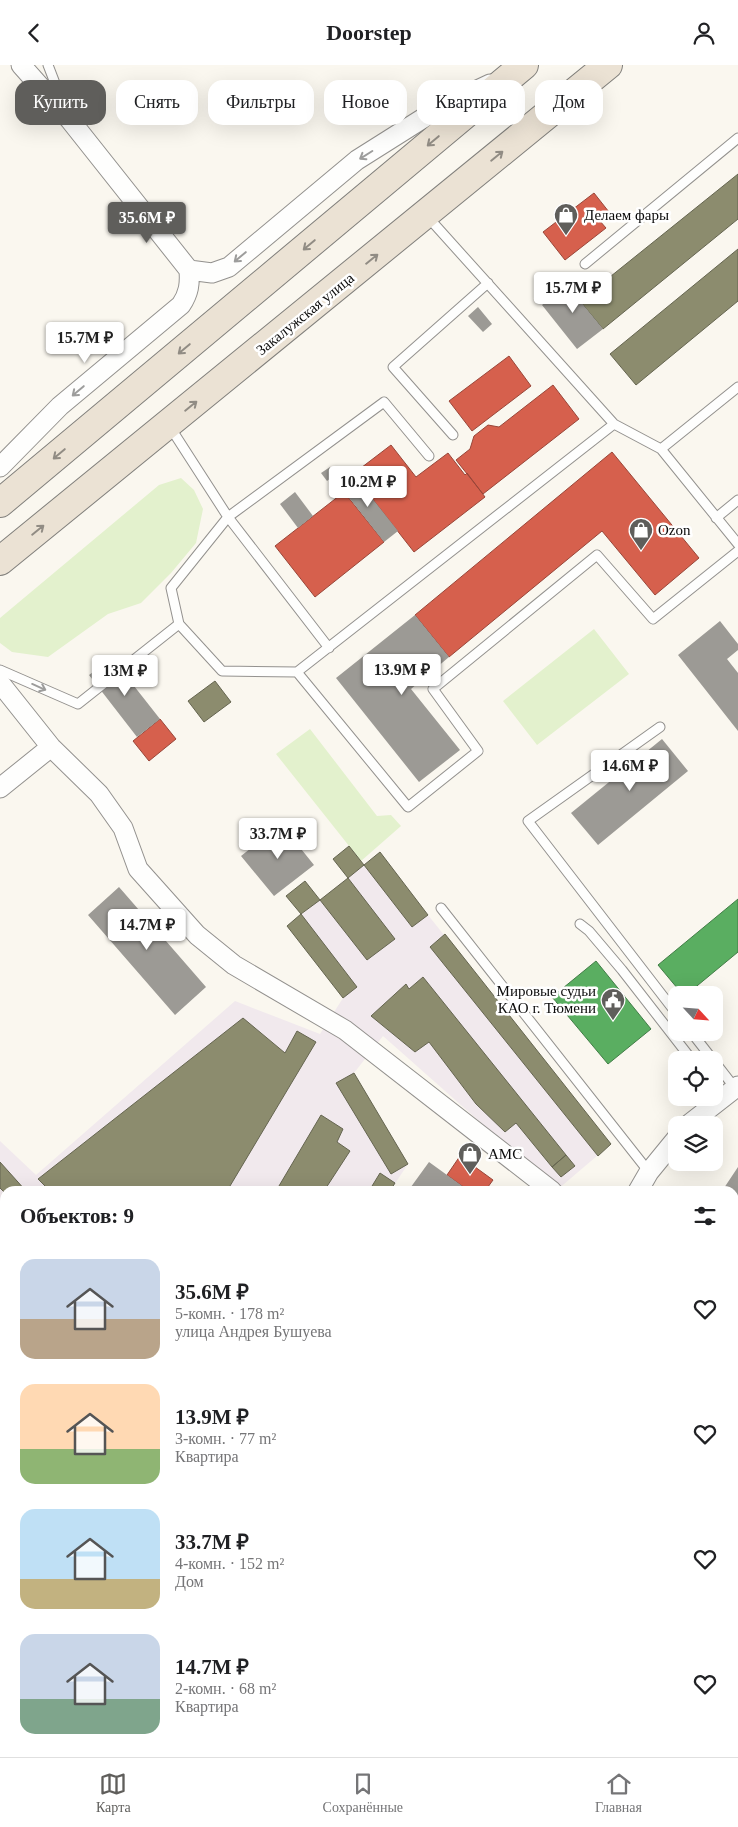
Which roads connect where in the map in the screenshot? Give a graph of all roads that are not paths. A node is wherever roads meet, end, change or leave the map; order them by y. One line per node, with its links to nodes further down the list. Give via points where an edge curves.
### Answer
1 (21, 65): 5 (street)
2 (48, 65): 6 (lane)
3 (608, 65): 9 (highway, Закалужская улица, one-way to 3)
4 (520, 69): 11 (street, one-way to 11, via 441,107 357,160 229,267 212,273); 21 (highway, one-way to 21)
5 (34, 80)
6 (54, 80)
7 (74, 125): 11 (street)
8 (738, 138): 10 (lane)
9 (426, 215): 12 (lane); 14 (highway, Закалужская улица, one-way to 9)
10 (585, 264)
11 (189, 270): 19 (street, one-way to 19, via 188,295 182,305 60,406)
12 (488, 283): 15 (lane); 16 (lane, via 393,367)
13 (738, 387): 17 (lane)
14 (169, 424): 22 (lane); 26 (highway, Закалужская улица, one-way to 14)
15 (614, 424): 17 (lane); 28 (lane)
16 (453, 435)
17 (661, 449): 23 (lane)
18 (429, 455): 22 (lane, via 384,402)
19 (0, 467)
20 (738, 500): 23 (lane)
21 (0, 503)
22 (228, 517): 27 (lane, via 171,588); 28 (lane)
23 (716, 518): 24 (lane)
24 (738, 544)
25 (738, 551): 30 (lane, via 653,619 597,555 433,689 478,751 408,807)
26 (0, 561)
27 (179, 624): 29 (lane, one-way to 27, via 78,704); 30 (lane, via 222,671)
28 (329, 648): 30 (lane)
29 (0, 669)
30 (297, 672)
31 (0, 683): 33 (street)
32 (660, 727): 37 (lane, via 528,821)
33 (50, 747): 34 (street); 45 (street, via 99,793 123,828 138,869 197,935 234,965 345,1030)
34 (0, 788)
35 (441, 908): 44 (lane)
36 (580, 924): 39 (lane, via 590,931)
37 (668, 1003)
38 (698, 1041): 40 (lane)
39 (685, 1051)
40 (706, 1051)
41 (727, 1091): 42 (street)
42 (698, 1116)
43 (668, 1149): 44 (street)
44 (649, 1172): 46 (street)
45 (546, 1186)
46 (641, 1186)

